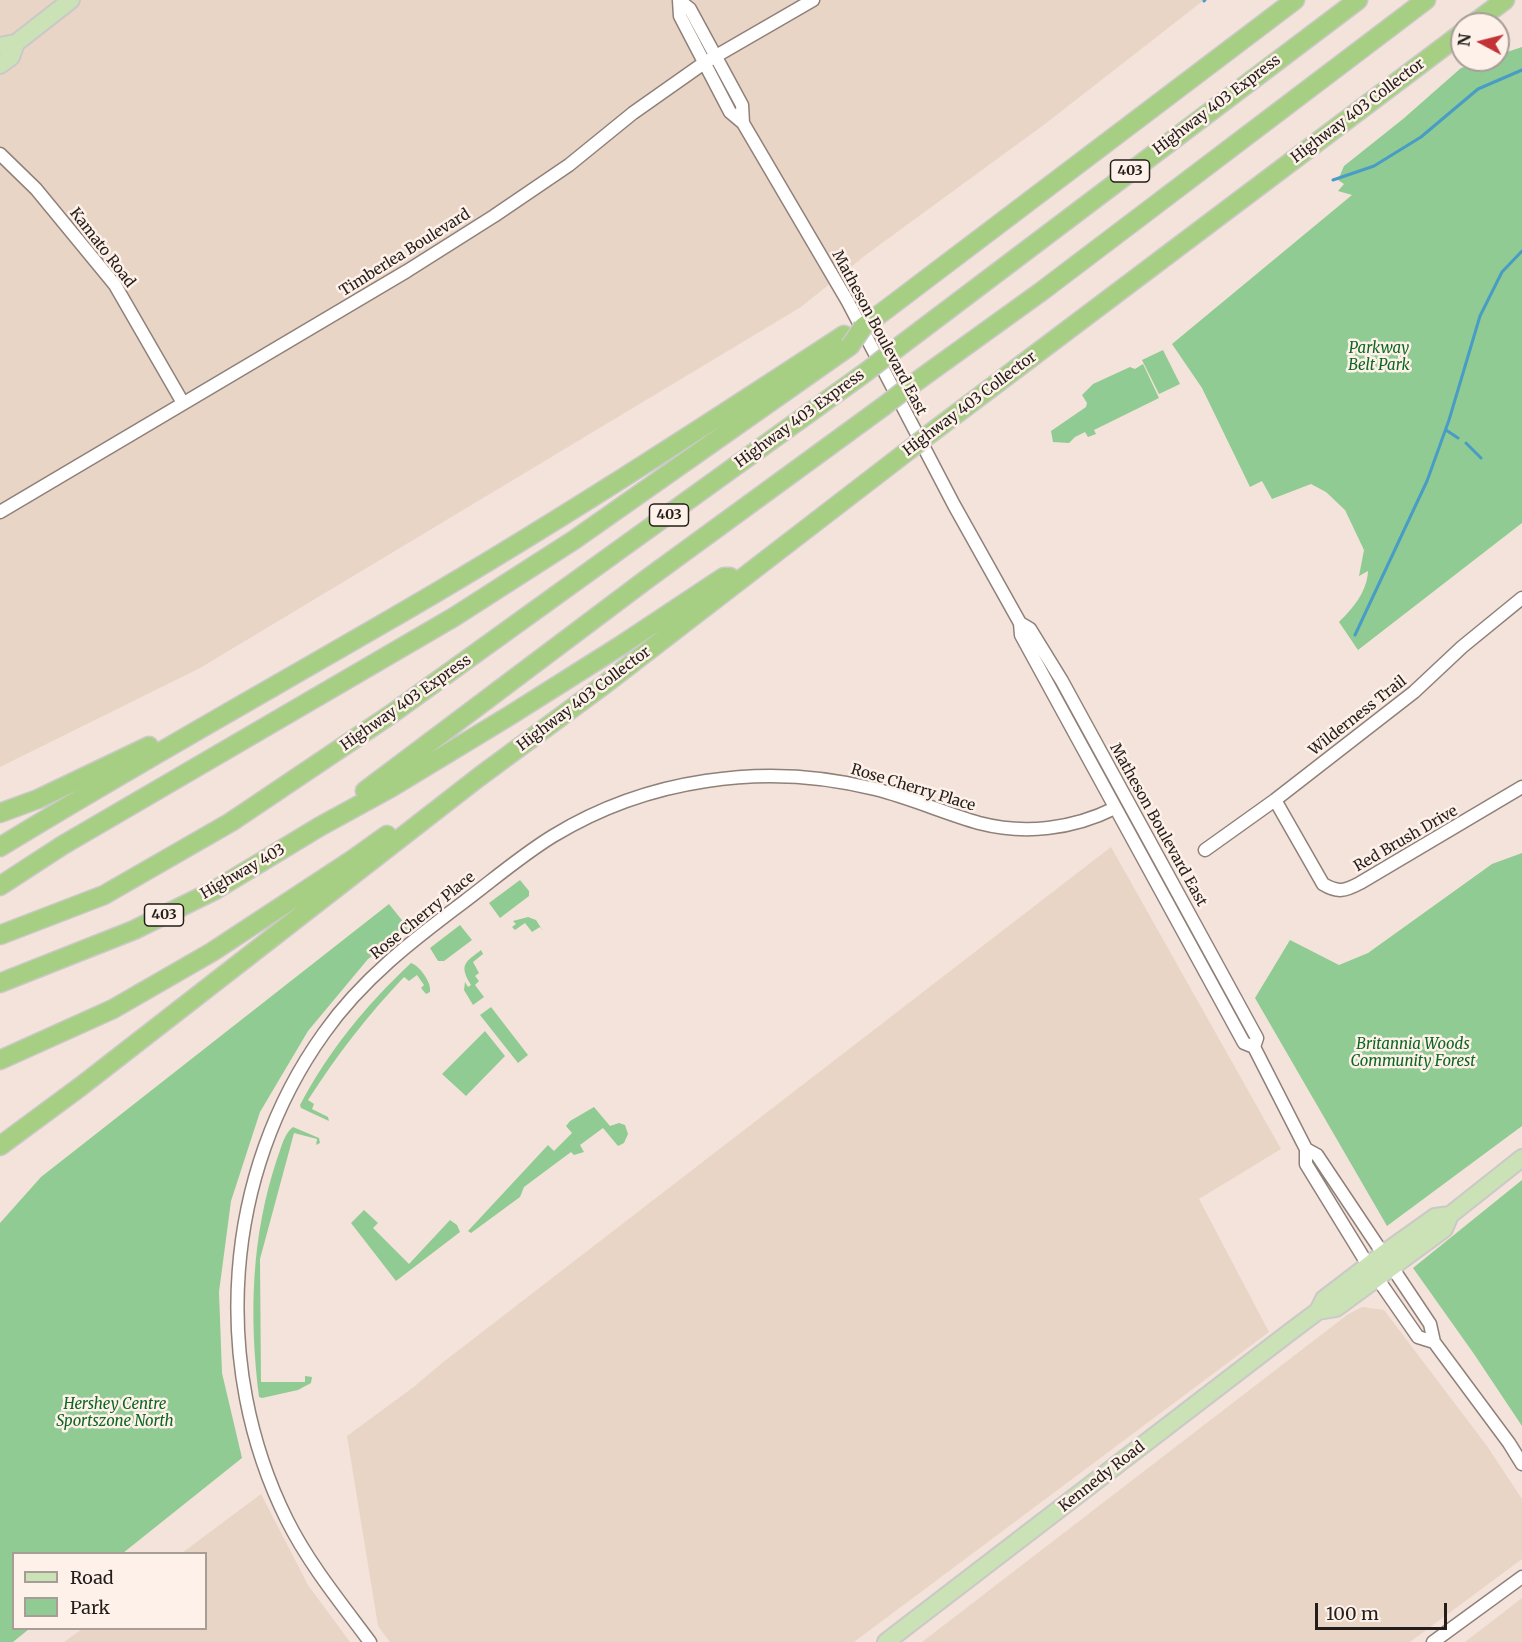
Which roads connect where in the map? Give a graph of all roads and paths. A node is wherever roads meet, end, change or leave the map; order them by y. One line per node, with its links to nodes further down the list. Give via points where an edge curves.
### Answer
1 (71, 0): 9 (main road)
2 (813, 0): 10 (street, Timberlea Boulevard)
3 (1295, 0): 15 (highway, 403, bridge)
4 (1358, 0): 31 (highway, Highway 403 Express / 403, bridge, via 866,372 399,708 231,822 104,895)
5 (1426, 0): 27 (highway, 403, bridge, via 1051,284 619,600)
6 (1505, 0): 7 (highway)
7 (1489, 12)
8 (1450, 42): 18 (highway, Highway 403 Collector, bridge)
9 (8, 45): 12 (main road, via 11,57)
10 (715, 56): 11 (street, Timberlea Boulevard); 11 (street, Matheson Boulevard East, via 690,9 679,0 680,16); 13 (street, Matheson Boulevard East, via 742,105)
11 (704, 63): 13 (street, Matheson Boulevard East, via 730,112); 16 (street, Timberlea Boulevard, via 494,216)
12 (0, 65)
13 (743, 123): 20 (street, Matheson Boulevard East, via 848,302)
14 (0, 154): 16 (street, Kamato Road, via 36,189 115,285)
15 (847, 340): 21 (highway, via 539,531); 30 (highway, via 747,420 574,540 453,617 63,845)
16 (183, 403): 17 (street, Timberlea Boulevard)
17 (0, 513)
18 (747, 574): 22 (highway, Highway 403 Collector); 27 (highway, via 724,578 509,716)
19 (1522, 598): 24 (street, Wilderness Trail, via 1414,692)
20 (1020, 623): 25 (street, Matheson Boulevard East, via 1021,634); 33 (street, Matheson Boulevard East, via 1030,629 1062,681 1257,1038)
21 (251, 698): 26 (highway, via 38,799); 28 (highway)
22 (479, 777): 34 (highway, via 411,817 212,952 113,1009); 35 (highway)
23 (1522, 787): 24 (street, Red Brush Drive, via 1360,883 1334,891 1323,884)
24 (1275, 800): 29 (street, Wilderness Trail)
25 (1114, 808): 33 (street, Matheson Boulevard East, via 1244,1043); 45 (street, Rose Cherry Place, via 1072,825 1010,828 982,824 877,789 802,776 730,778 679,786 615,806 553,836 406,946 366,983 324,1033 278,1111 249,1196 239,1249 237,1308 247,1398 272,1486 301,1544)
26 (0, 813)
27 (319, 827): 32 (highway, Highway 403 / 403, via 215,890 134,930)
28 (0, 847)
29 (1205, 850)
30 (0, 886)
31 (0, 935)
32 (0, 983)
33 (1254, 1047): 37 (street, Matheson Boulevard East)
34 (0, 1060)
35 (80, 1087): 36 (highway); 39 (highway)
36 (0, 1146)
37 (1306, 1149): 40 (street, Matheson Boulevard East, via 1317,1155); 41 (street, Matheson Boulevard East, via 1306,1164)
38 (1522, 1158): 40 (main road, Kennedy Road, via 1450,1215 1435,1217)
39 (0, 1159)
40 (1388, 1261): 41 (main road, Kennedy Road); 42 (street, Matheson Boulevard East, via 1430,1324)
41 (1372, 1272): 42 (street, Matheson Boulevard East, via 1418,1337); 46 (main road, Kennedy Road, via 1324,1299 1318,1311)
42 (1434, 1342): 43 (street, Matheson Boulevard East)
43 (1522, 1464)
44 (1522, 1576): 47 (street)
45 (366, 1640)
46 (886, 1642)
47 (1434, 1642)

